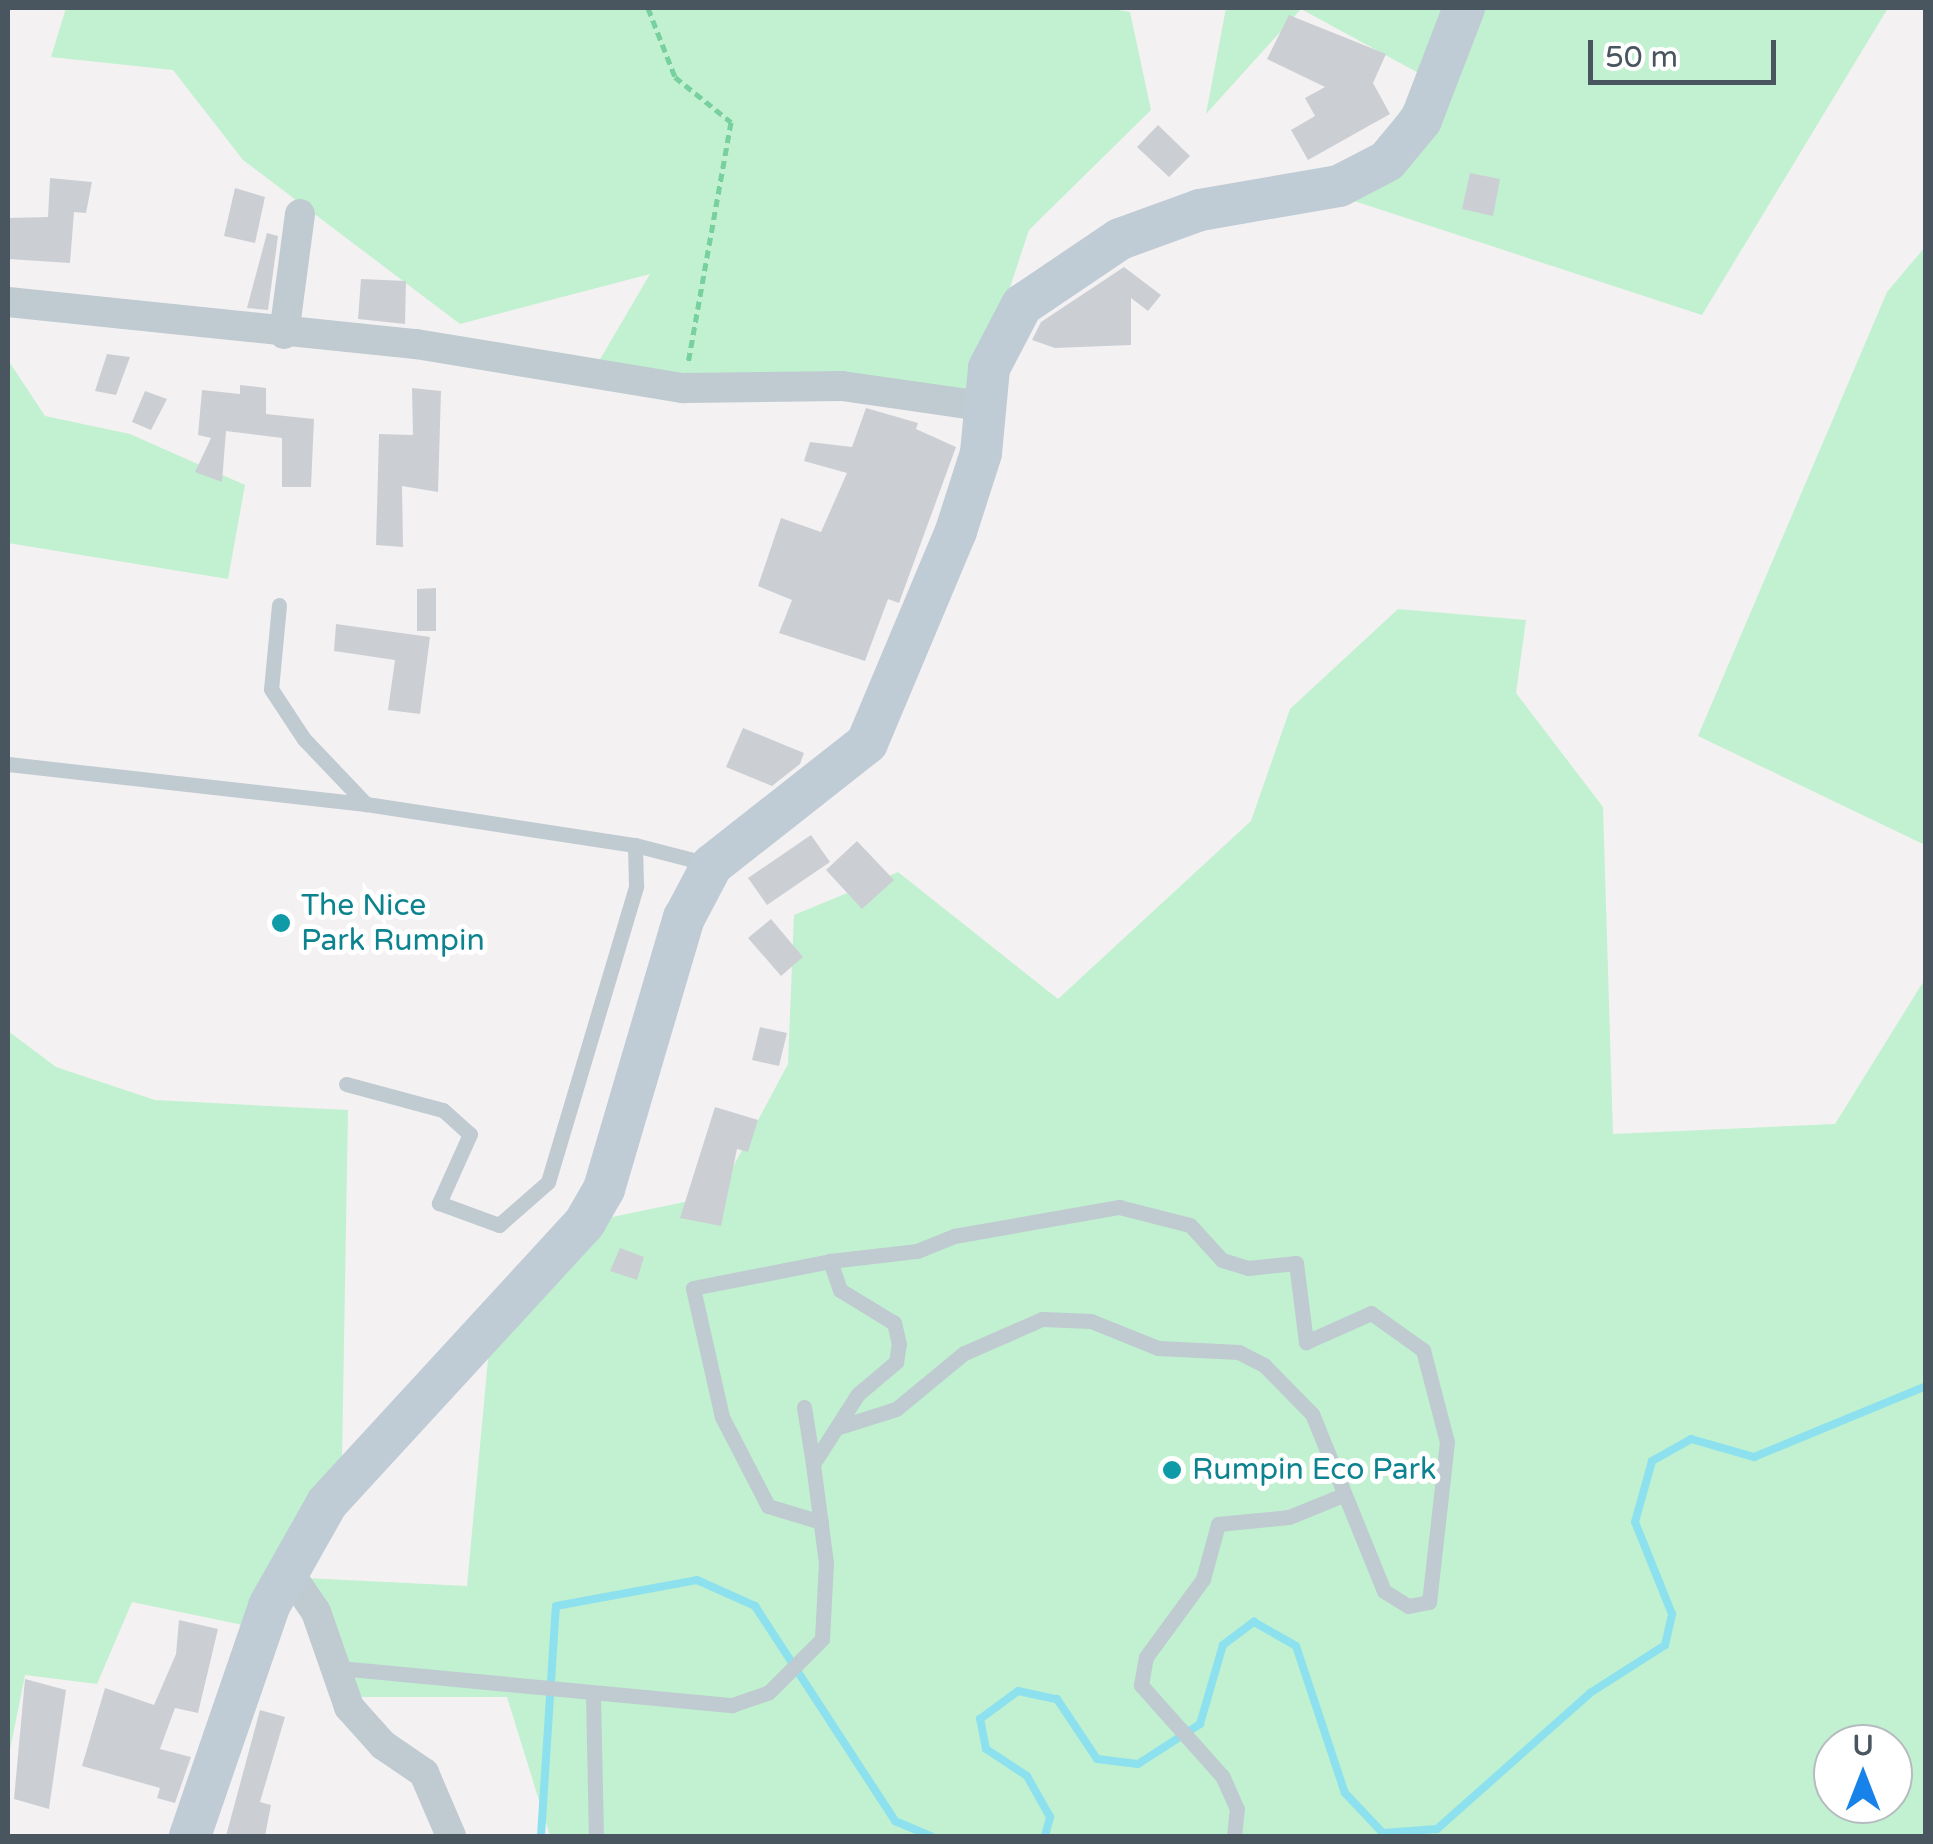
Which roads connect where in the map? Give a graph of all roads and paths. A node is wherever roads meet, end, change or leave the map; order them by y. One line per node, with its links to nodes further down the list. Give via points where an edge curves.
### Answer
1 (648, 8): 6 (path, via 675,77 731,122)
2 (1464, 8): 7 (main road, via 1422,120 1387,161 1338,186 1200,210 1120,239 1022,305 989,368)
3 (300, 214): 5 (street)
4 (8, 302): 5 (street)
5 (284, 334): 6 (street, via 416,344)
6 (684, 388): 7 (street, via 842,386)
7 (981, 406): 12 (main road, via 980,454 956,531 866,744)
8 (278, 605): 10 (lane, via 271,689 304,739)
9 (8, 764): 10 (lane)
10 (366, 804): 11 (lane)
11 (635, 844): 12 (lane); 13 (lane, via 636,886 548,1182 500,1225 439,1202 470,1134 443,1110)
12 (712, 865): 20 (main road, via 684,918 626,1130 585,1222 326,1503)
13 (346, 1084)
14 (830, 1261): 16 (lane, via 840,1290 894,1323 899,1344 896,1362 858,1394); 18 (lane, via 917,1252 954,1236 1119,1207 1190,1225 1222,1260 1248,1268 1287,1258 1299,1271 1306,1342 1370,1313 1430,1363 1447,1442 1429,1602 1408,1606 1384,1591); 19 (lane, via 693,1288 722,1417 768,1506)
15 (804, 1407): 17 (lane)
16 (839, 1427): 17 (lane); 18 (lane, via 919,1396 964,1353 1006,1330 1068,1318 1158,1348 1239,1352 1264,1364 1312,1414 1333,1450)
17 (813, 1464): 19 (lane)
18 (1343, 1496): 26 (lane, via 1289,1517 1218,1524 1203,1579 1146,1658 1141,1685 1222,1776 1237,1809)
19 (820, 1522): 22 (lane, via 822,1639 769,1692 732,1706)
20 (286, 1568): 21 (street, via 316,1612); 23 (main road)
21 (338, 1668): 22 (lane); 24 (street, via 350,1707 382,1745 424,1772)
22 (593, 1695): 25 (lane)
23 (190, 1836)
24 (450, 1836)
25 (596, 1836)
26 (1234, 1836)

